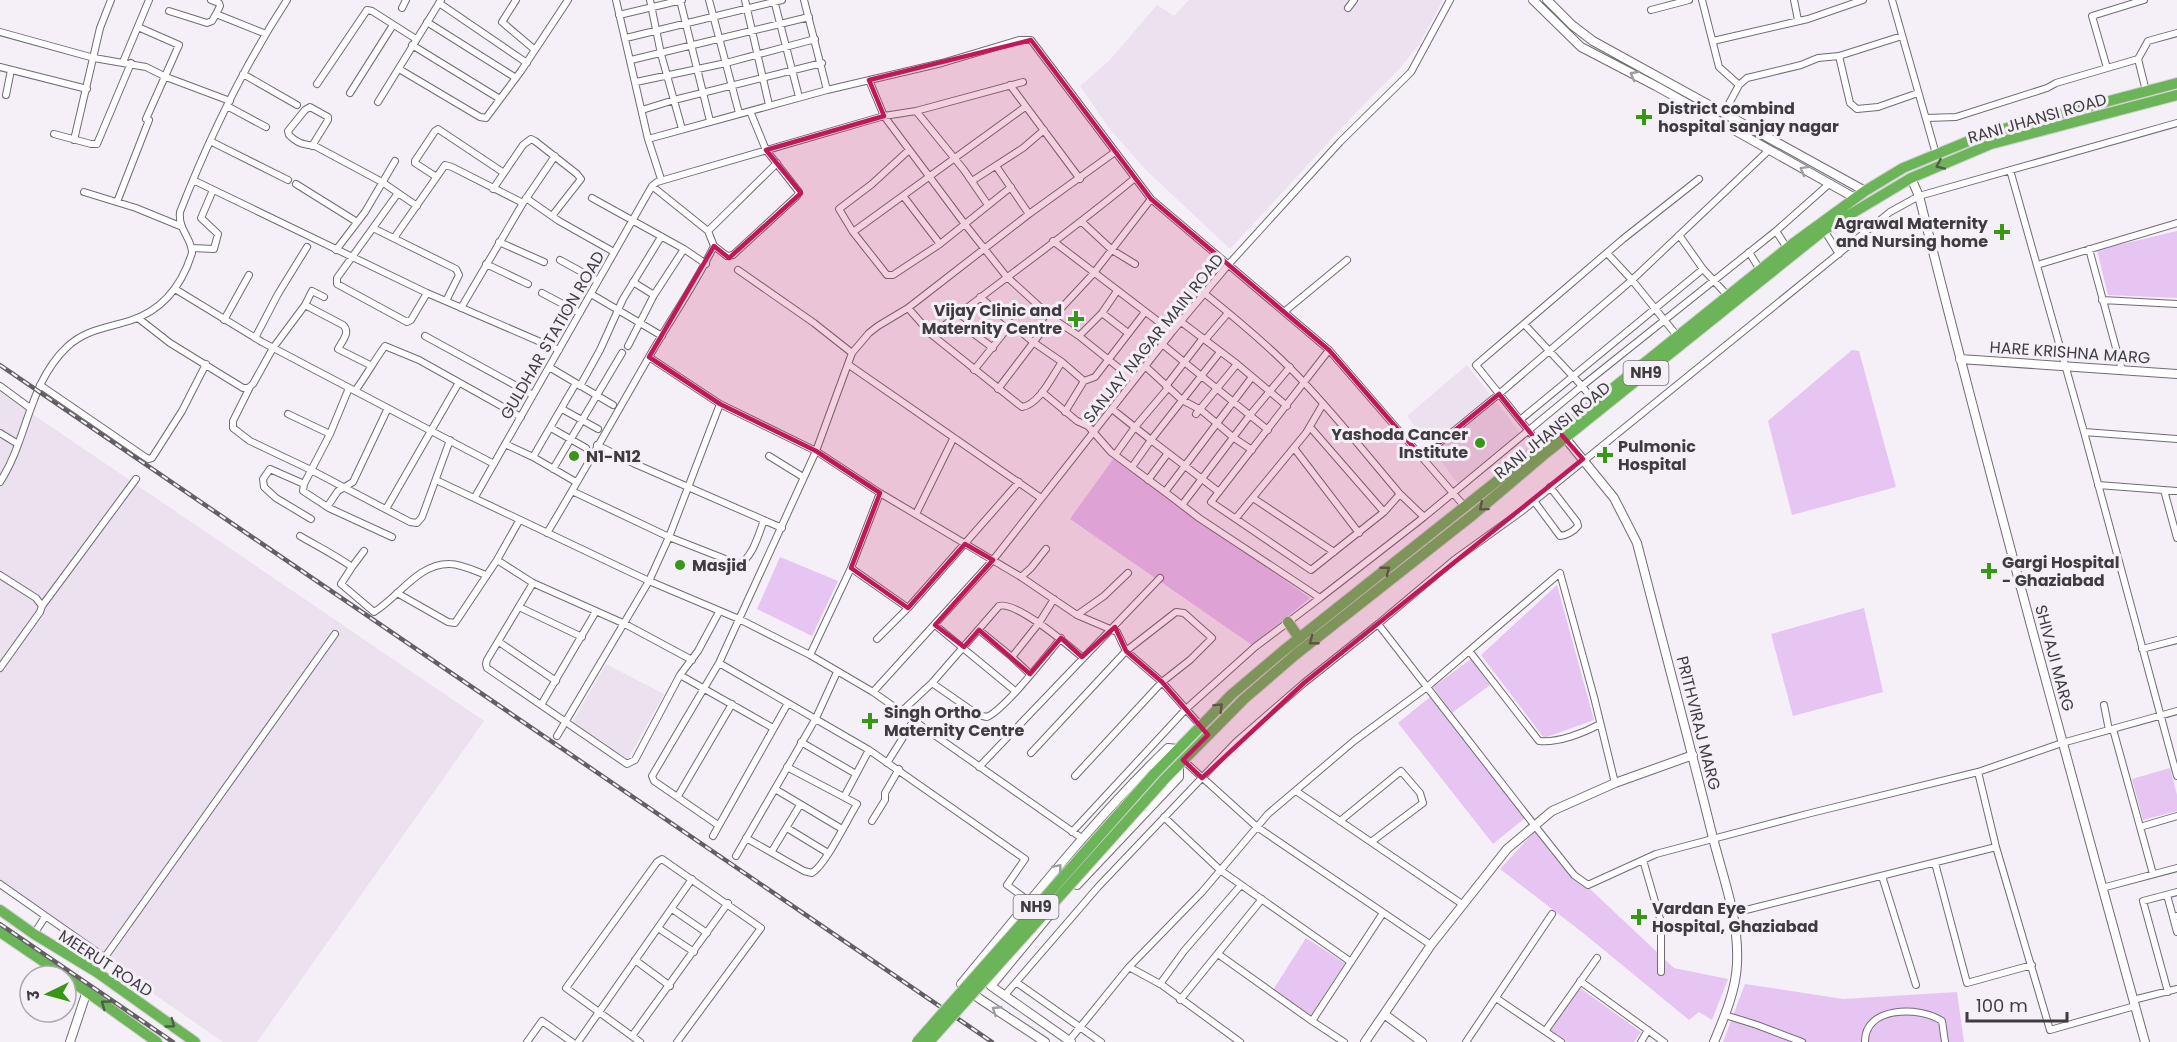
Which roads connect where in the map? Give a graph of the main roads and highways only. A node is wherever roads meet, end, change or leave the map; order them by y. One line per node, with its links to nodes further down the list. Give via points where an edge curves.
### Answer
1 (2177, 83): 2 (highway, RANI JHANSI ROAD / NH9)
2 (2146, 91): 4 (highway); 5 (highway, RANI JHANSI ROAD / NH9, via 1988,133 1903,168 1855,198)
3 (2177, 95): 4 (highway, RANI JHANSI ROAD / NH9)
4 (2150, 103): 5 (highway, RANI JHANSI ROAD / NH9, one-way to 5, via 1991,144 1911,178)
5 (1789, 251): 6 (highway, RANI JHANSI ROAD / NH9); 6 (highway, RANI JHANSI ROAD / NH9, via 1595,403)
6 (1562, 435): 7 (highway, RANI JHANSI ROAD / NH9, one-way to 7, via 1474,514); 7 (highway, RANI JHANSI ROAD / NH9, one-way to 6, via 1465,507 1541,446)
7 (1359, 598): 8 (highway, RANI JHANSI ROAD / NH9)
8 (1340, 613): 10 (highway, RANI JHANSI ROAD / NH9); 11 (highway, RANI JHANSI ROAD / NH9, one-way to 11, via 1181,762)
9 (1288, 622): 10 (highway)
10 (1299, 638): 11 (highway, RANI JHANSI ROAD / NH9, one-way to 10, via 1200,725)
11 (1159, 777): 18 (highway, NH9, bridge); 19 (highway, NH9, bridge)
12 (0, 910): 17 (highway, MEERUT ROAD, one-way to 17)
13 (0, 932): 14 (highway, MEERUT ROAD)
14 (48, 964)
15 (78, 985): 16 (highway, MEERUT ROAD, one-way to 15)
16 (156, 1042)
17 (195, 1042)
18 (917, 1042)
19 (929, 1042)

